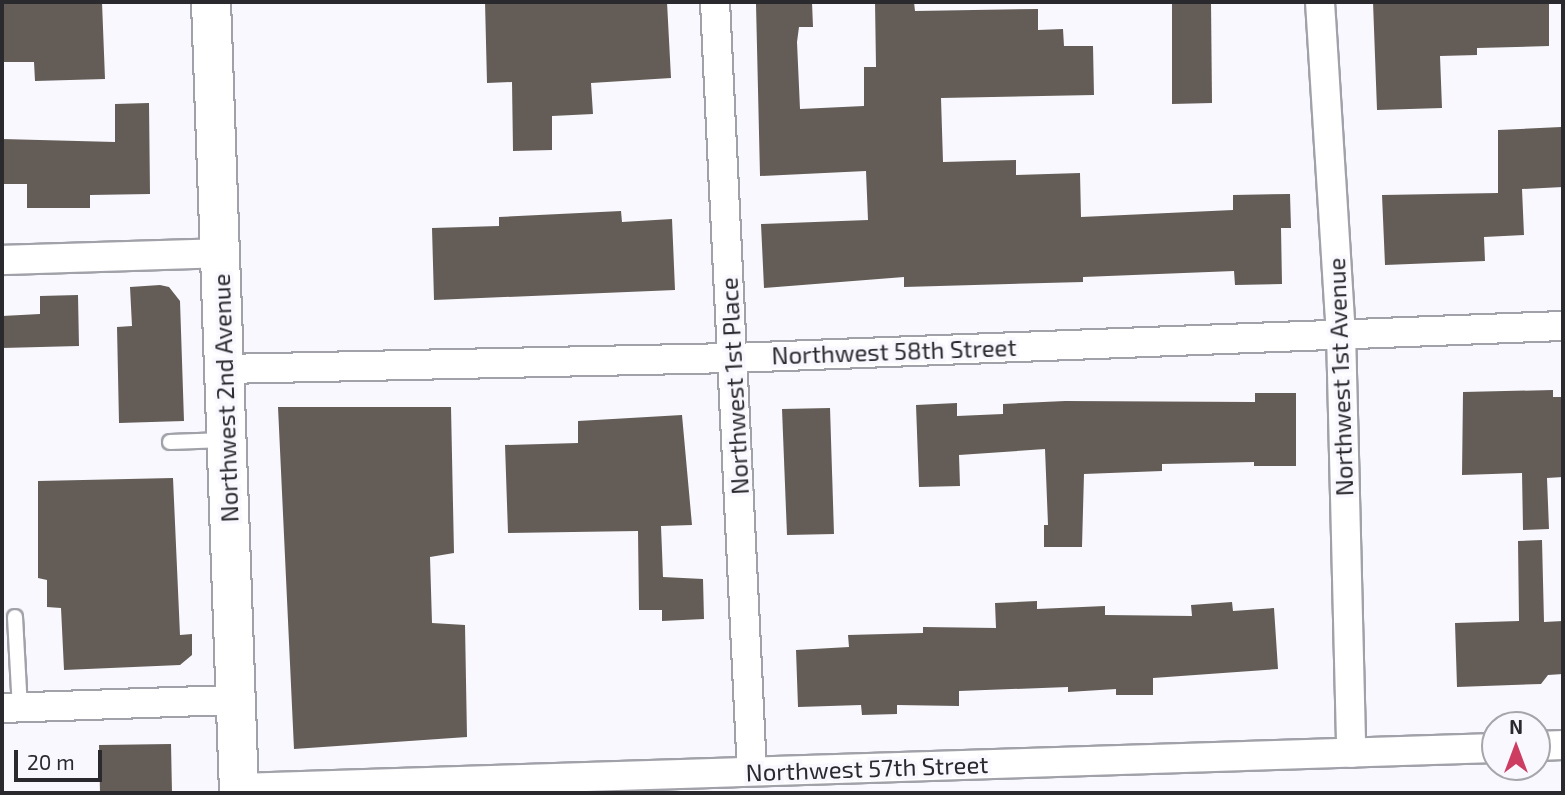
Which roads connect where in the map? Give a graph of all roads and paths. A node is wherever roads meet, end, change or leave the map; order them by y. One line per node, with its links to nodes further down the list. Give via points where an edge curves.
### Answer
1 (212, 2): 4 (street, Northwest 2nd Avenue)
2 (715, 2): 8 (street, Northwest 1st Place)
3 (1320, 2): 7 (street, Northwest 1st Avenue)
4 (220, 253): 5 (street); 9 (street, Northwest 2nd Avenue)
5 (2, 260)
6 (1563, 326): 7 (street, Northwest 58th Street)
7 (1341, 332): 8 (street, Northwest 58th Street); 16 (street, Northwest 1st Avenue)
8 (733, 358): 9 (street, Northwest 58th Street); 17 (street, Northwest 1st Place)
9 (224, 369): 10 (street, Northwest 2nd Avenue)
10 (227, 440): 11 (lane); 13 (street, Northwest 2nd Avenue)
11 (170, 442)
12 (15, 617): 14 (lane)
13 (236, 701): 14 (street); 18 (street, Northwest 2nd Avenue)
14 (11, 708)
15 (1481, 748): 16 (street, Northwest 57th Street)
16 (1351, 753): 17 (street, Northwest 57th Street)
17 (752, 771): 18 (street, Northwest 57th Street)
18 (239, 791)

